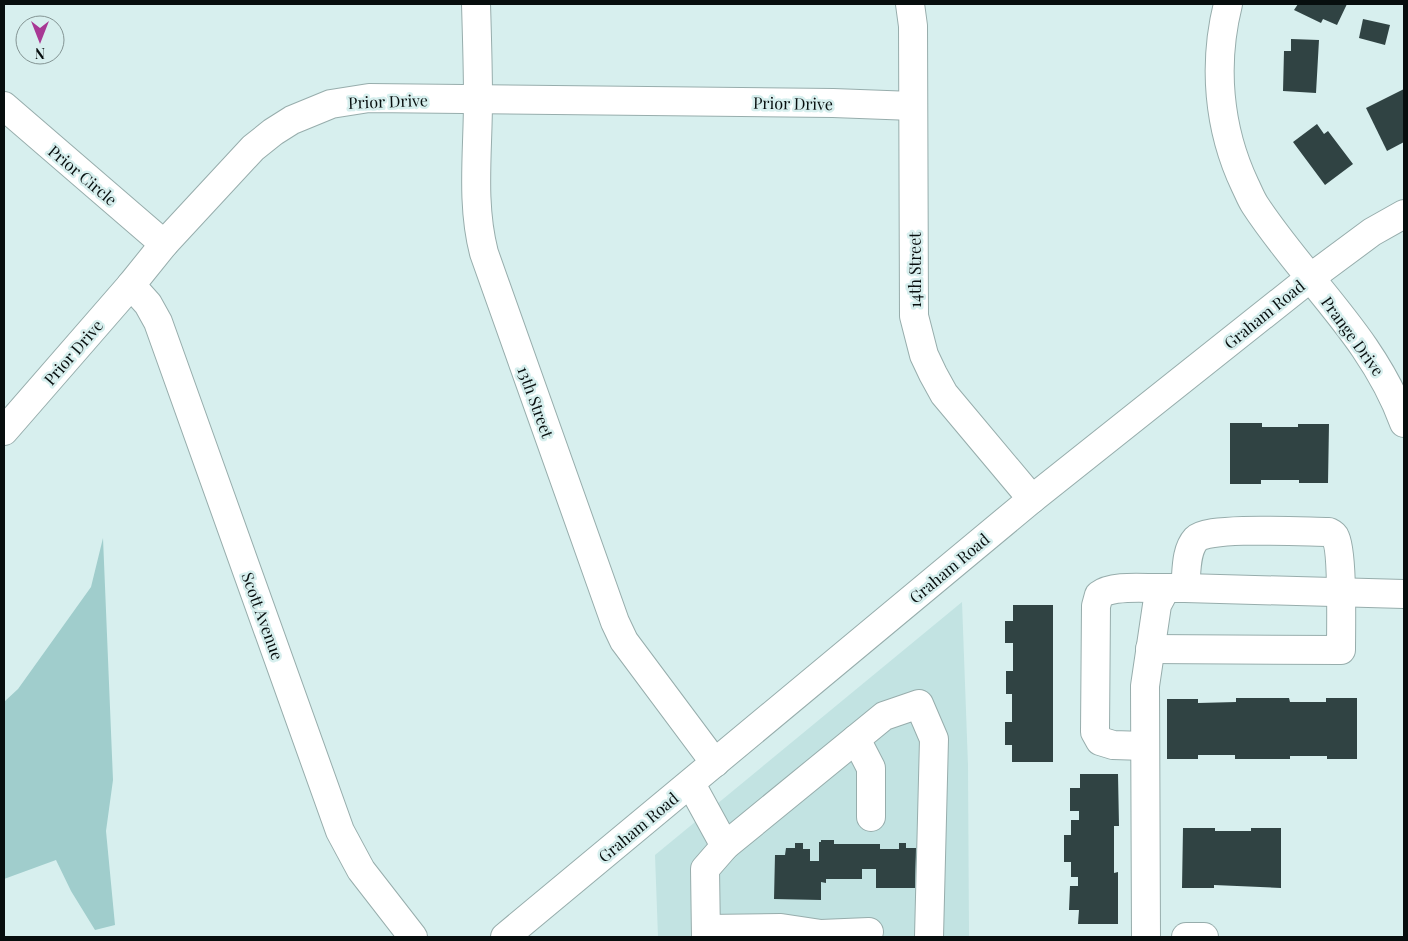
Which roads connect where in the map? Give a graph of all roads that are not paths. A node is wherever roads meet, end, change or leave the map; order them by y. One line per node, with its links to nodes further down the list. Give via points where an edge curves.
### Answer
1 (476, 4): 4 (street, 13th Street)
2 (910, 4): 6 (street, 14th Street)
3 (1228, 4): 9 (street, Prange Drive, via 1222,30 1220,88 1229,146 1254,204)
4 (478, 99): 6 (street, Prior Drive); 8 (street, Prior Drive, via 369,98 331,104 292,120 253,148); 20 (street, 13th Street, via 476,195 479,234 615,622 624,641)
5 (4, 106): 8 (street, Prior Circle)
6 (913, 106): 13 (street, 14th Street, via 914,316 924,355 944,394)
7 (1404, 214): 9 (street, Graham Road, via 1372,232)
8 (164, 244): 10 (street, Prior Drive)
9 (1310, 278): 11 (street, Prange Drive, via 1374,360 1396,399); 13 (street, Graham Road)
10 (131, 285): 12 (street, Prior Drive); 27 (street, Scott Avenue, via 148,304 158,322 340,831 361,870)
11 (1404, 423)
12 (4, 431)
13 (1032, 499): 20 (street, Graham Road)
14 (1175, 588): 15 (street); 15 (street, via 1196,538 1207,533 1329,532 1335,537 1338,548); 17 (street, via 1156,605); 19 (street, via 1114,589 1099,596 1096,606 1095,732 1100,741 1113,745)
15 (1341, 592): 16 (street); 17 (street, via 1341,650)
16 (1404, 594)
17 (1150, 649): 19 (street, via 1145,686)
18 (856, 739): 22 (street, via 871,768); 23 (street); 29 (street, via 884,716 919,704 934,739)
19 (1145, 746): 30 (street)
20 (716, 764): 21 (street, Graham Road)
21 (691, 784): 23 (street); 28 (street, Graham Road)
22 (871, 817)
23 (725, 846): 25 (street, via 706,869)
24 (869, 932): 26 (street)
25 (706, 933): 26 (street, via 782,928)
26 (821, 936)
27 (413, 937)
28 (505, 937)
29 (929, 937)
30 (1146, 937)
31 (1186, 937): 32 (street)
32 (1204, 937)

